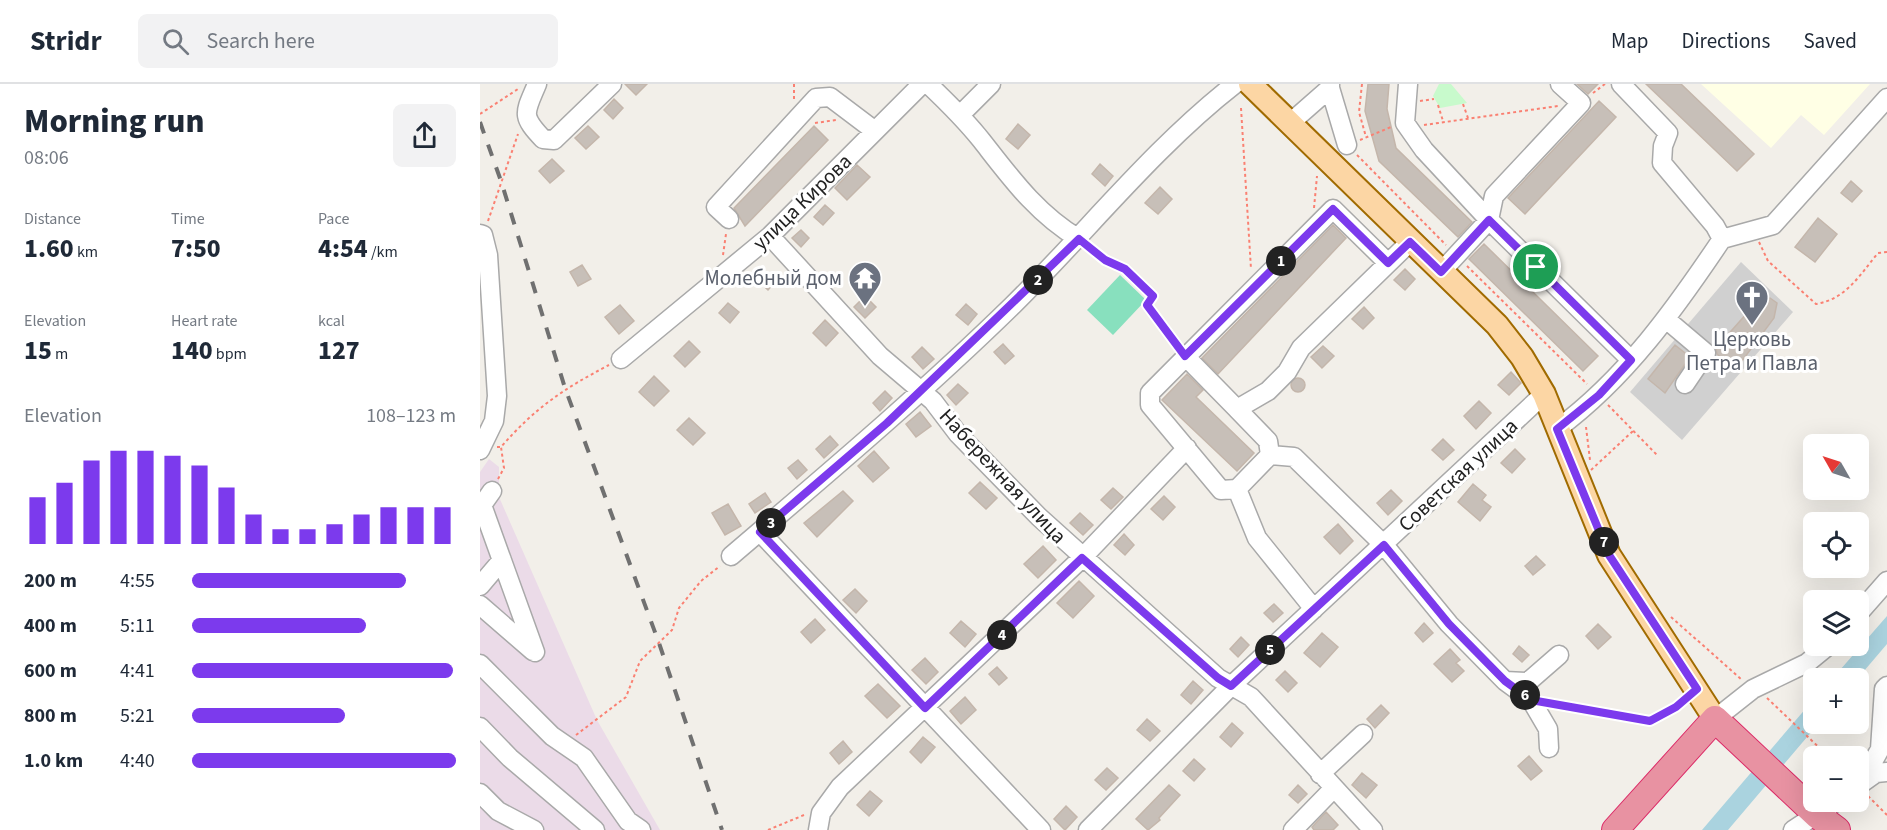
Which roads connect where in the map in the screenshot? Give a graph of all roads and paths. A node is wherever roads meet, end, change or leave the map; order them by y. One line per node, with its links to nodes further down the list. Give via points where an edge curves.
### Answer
1 (525, 84): 21 (path)
2 (537, 84): 20 (street)
3 (612, 84): 20 (street, via 554,140 543,139 527,123)
4 (922, 84): 27 (street, улица Кирова)
5 (928, 84): 22 (street)
6 (991, 84): 22 (street)
7 (1235, 84): 37 (street, via 1155,158)
8 (1250, 84): 25 (main road)
9 (1362, 84): 26 (path, via 1359,112 1366,137)
10 (1407, 84): 26 (street)
11 (1560, 84): 16 (street)
12 (1605, 84): 16 (path)
13 (1621, 84): 36 (street, via 1668,133 1662,164)
14 (1330, 86): 25 (street); 28 (street)
15 (1887, 98): 33 (street, via 1773,225)
16 (1581, 103): 23 (path); 31 (street, via 1494,196)
17 (1463, 104): 23 (path)
18 (1438, 105): 24 (path)
19 (1241, 108): 43 (path)
20 (525, 112): 34 (path)
21 (480, 114)
22 (960, 115): 37 (street, via 1020,191)
23 (1468, 118): 24 (path)
24 (1443, 121): 26 (path)
25 (1289, 124): 38 (main road)
26 (1402, 126): 31 (street)
27 (875, 131): 30 (street, via 830,97 816,98 716,207); 35 (street, улица Кирова)
28 (1347, 145)
29 (1317, 176): 32 (path, via 1313,207)
30 (729, 219): 42 (path)
31 (1489, 220): 41 (street); 47 (street)
32 (1320, 221): 40 (street, via 1333,209); 43 (street)
33 (1753, 230): 36 (street); 39 (path, via 1768,261 1816,304 1830,302 1846,292 1878,253)
34 (481, 235): 57 (street, via 488,255 497,396 494,422)
35 (770, 236): 42 (street, улица Кирова); 49 (street, Набережная улица, via 880,356)
36 (1722, 238): 44 (street)
37 (1079, 239): 45 (path, via 1105,260 1125,269 1153,296 1147,305); 49 (street)
38 (1410, 242): 40 (street); 41 (main road)
39 (1887, 252)
40 (1388, 263): 52 (street, via 1301,348 1287,372 1268,391)
41 (1441, 272): 50 (main road, via 1497,325)
42 (719, 280): 46 (street, улица Кирова)
43 (1252, 290): 45 (street)
44 (1667, 320): 47 (street); 48 (street, via 1706,353)
45 (1185, 356): 52 (street); 58 (street, via 1150,393 1150,405)
46 (621, 359): 56 (path, via 565,388 524,421)
47 (1631, 360): 51 (street)
48 (1685, 384)
49 (921, 391): 63 (street); 66 (street, Набережная улица, via 958,434)
50 (1544, 394): 54 (main road); 64 (street, Советская улица)
51 (1599, 395): 53 (street); 55 (path)
52 (1237, 409): 59 (street, via 1268,441)
53 (1583, 410): 54 (street); 55 (path, via 1591,470)
54 (1557, 429): 80 (main road, via 1609,555)
55 (1633, 431): 60 (path)
56 (501, 447): 57 (path); 62 (path, via 504,468)
57 (481, 448)
58 (1187, 448): 61 (street, via 1221,490); 66 (street)
59 (1270, 455): 61 (street); 64 (street, via 1294,457)
60 (1657, 456)
61 (1237, 489): 72 (street, via 1257,538)
62 (485, 501): 67 (street)
63 (760, 532): 65 (street); 83 (street)
64 (1384, 545): 72 (street, Советская улица); 77 (street, via 1449,624)
65 (731, 556): 87 (path, via 701,581 679,608 672,630 640,661 626,697)
66 (1082, 558): 78 (street, Набережная улица); 83 (street)
67 (502, 560): 69 (street); 71 (street, via 535,652)
68 (1887, 581): 70 (street)
69 (480, 586)
70 (1869, 601)
71 (480, 605)
72 (1314, 609): 78 (street, Советская улица)
73 (1671, 617): 81 (path)
74 (1559, 655): 77 (street, via 1528,682)
75 (1815, 656): 81 (street)
76 (480, 664): 87 (street)
77 (1505, 681): 82 (street)
78 (1231, 686): 93 (street, Набережная улица, via 1251,697); 108 (street, Советская улица)
79 (1887, 686): 91 (street, via 1880,749)
80 (1697, 689): 82 (path, via 1676,707 1650,721); 84 (main road)
81 (1753, 689): 84 (street); 88 (path, via 1773,702)
82 (1531, 700): 89 (street, via 1548,729)
83 (925, 708): 102 (street, via 840,787); 107 (street)
84 (1715, 719): 98 (highway, via 1793,793); 111 (highway)
85 (480, 727): 105 (street, via 510,758)
86 (1363, 734): 93 (street)
87 (562, 743): 103 (street, via 584,758)
88 (1818, 746)
89 (1549, 748)
90 (1887, 749): 92 (street)
91 (1869, 768)
92 (1882, 772): 94 (street)
93 (1320, 774): 95 (street, Набережная улица)
94 (1869, 780)
95 (1333, 789): 109 (street); 110 (street, Набережная улица)
96 (480, 793): 104 (street, via 498,811)
97 (1869, 796): 101 (path)
98 (1803, 797)
99 (1821, 812): 112 (street)
100 (1829, 812): 113 (highway)
101 (1887, 815)
102 (820, 821): 106 (path, via 805,815)
103 (630, 827)
104 (534, 830)
105 (595, 830)
106 (768, 830)
107 (1041, 830)
108 (1088, 830)
109 (1293, 830)
110 (1373, 830)
111 (1615, 830)
112 (1793, 830)
113 (1838, 830)

